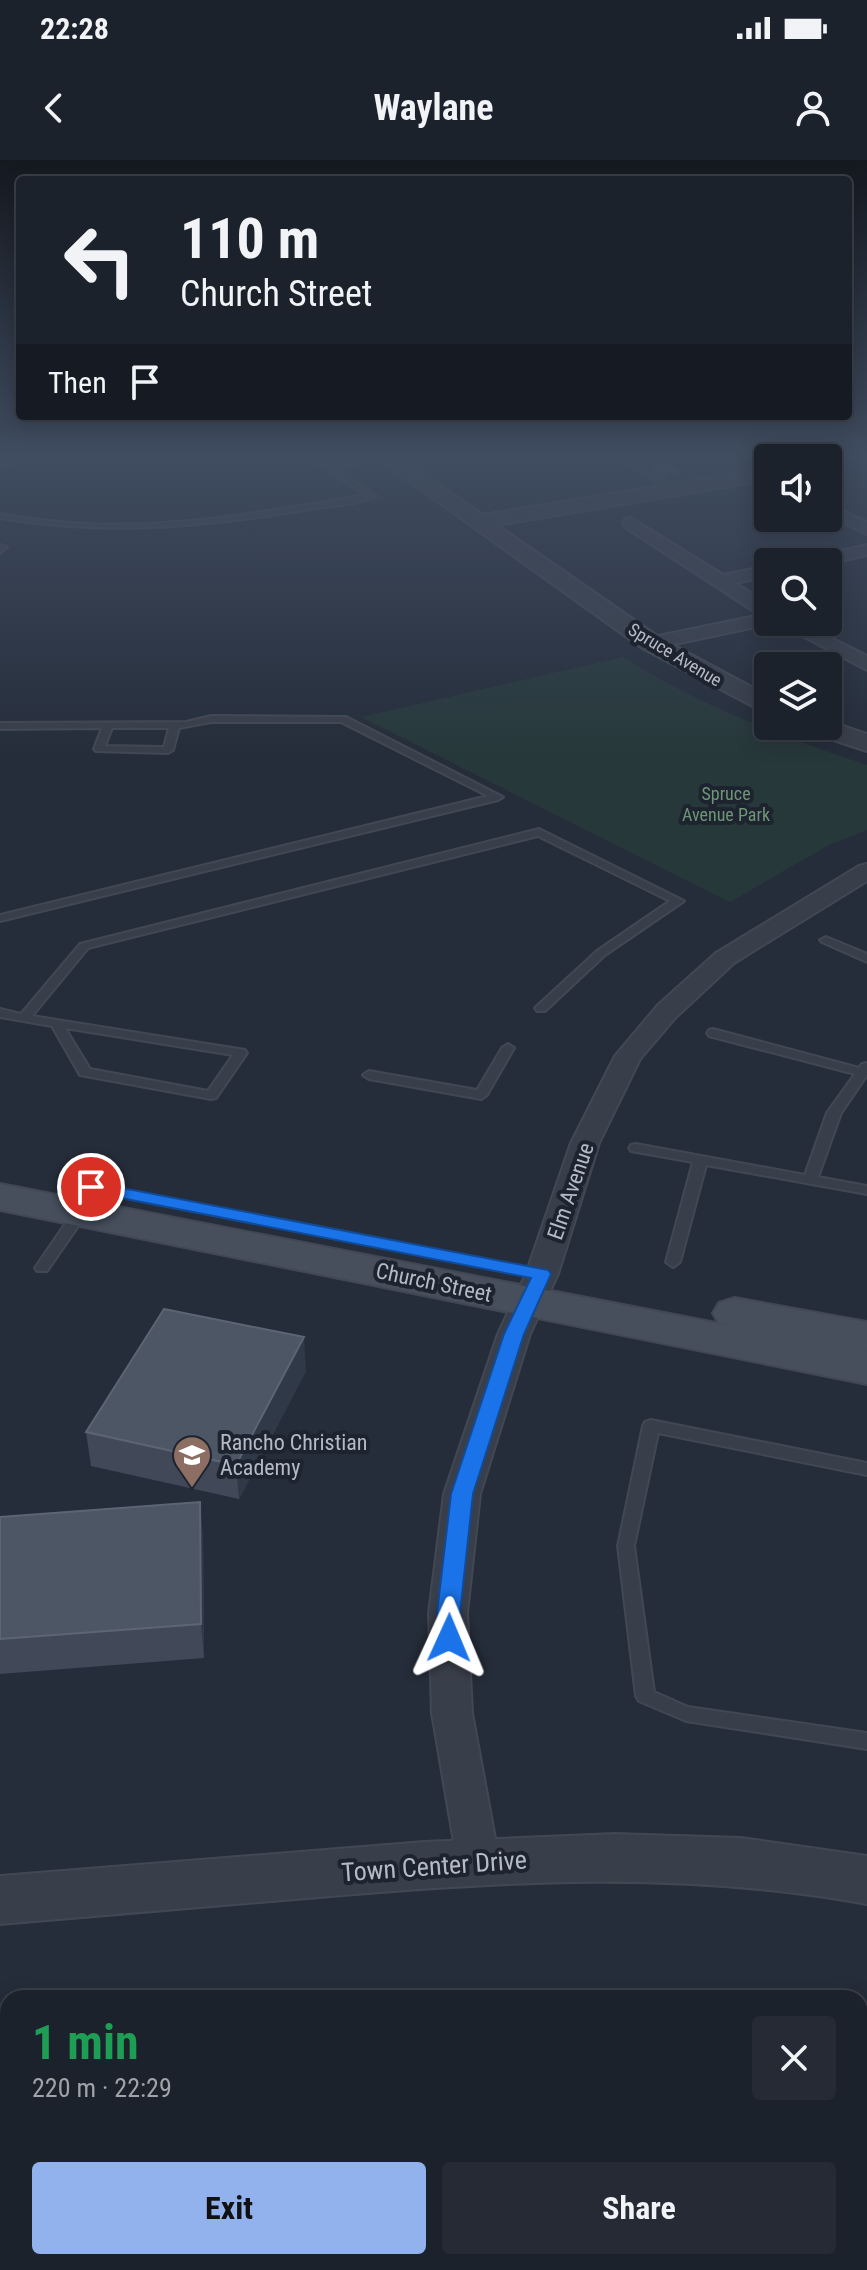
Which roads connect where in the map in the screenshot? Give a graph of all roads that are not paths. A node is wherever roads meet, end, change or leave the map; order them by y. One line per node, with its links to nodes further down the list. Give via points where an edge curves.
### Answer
1 (532, 558): 8 (street, Spruce Avenue)
2 (684, 558): 4 (street)
3 (754, 574): 4 (street)
4 (718, 581): 5 (street)
5 (754, 603)
6 (754, 622): 8 (street)
7 (810, 636): 10 (street)
8 (651, 643): 12 (street, Spruce Avenue)
9 (867, 649): 10 (street)
10 (844, 655): 11 (street)
11 (867, 664)
12 (754, 698)
13 (108, 725): 14 (lane); 14 (lane, via 99,749 168,750); 15 (lane)
14 (175, 725): 19 (lane, via 211,719 343,719 498,797)
15 (0, 726)
16 (842, 734): 17 (street)
17 (867, 743)
18 (867, 871): 39 (street, Elm Avenue, via 725,958 628,1056 585,1143)
19 (0, 918)
20 (826, 940): 21 (lane)
21 (867, 958)
22 (541, 1008): 24 (lane, via 601,953 678,901 539,832 84,946)
23 (0, 1013): 24 (lane)
24 (24, 1018): 25 (lane)
25 (56, 1023): 25 (lane, via 118,1033 241,1053 211,1095 85,1072)
26 (713, 1033): 28 (lane)
27 (508, 1048): 29 (lane, via 481,1095)
28 (864, 1069): 33 (lane, via 834,1113)
29 (369, 1075)
30 (636, 1148): 31 (lane)
31 (700, 1160): 33 (lane); 37 (lane)
32 (0, 1170): 39 (main road, Church Street)
33 (810, 1180): 34 (lane)
34 (867, 1190)
35 (0, 1197): 36 (main road, Church Street)
36 (80, 1213): 38 (lane); 39 (main road, Church Street)
37 (673, 1262)
38 (42, 1268)
39 (536, 1288): 40 (main road, Church Street); 41 (main road, Church Street); 44 (street, Elm Avenue, via 514,1334 462,1494 448,1613 452,1713)
40 (867, 1337)
41 (867, 1368)
42 (867, 1469): 43 (lane, via 651,1426 626,1546 645,1696 686,1714)
43 (867, 1741)
44 (478, 1860): 45 (street, Town Center Drive, via 661,1857); 46 (street, Town Center Drive)
45 (867, 1880)
46 (0, 1900)

